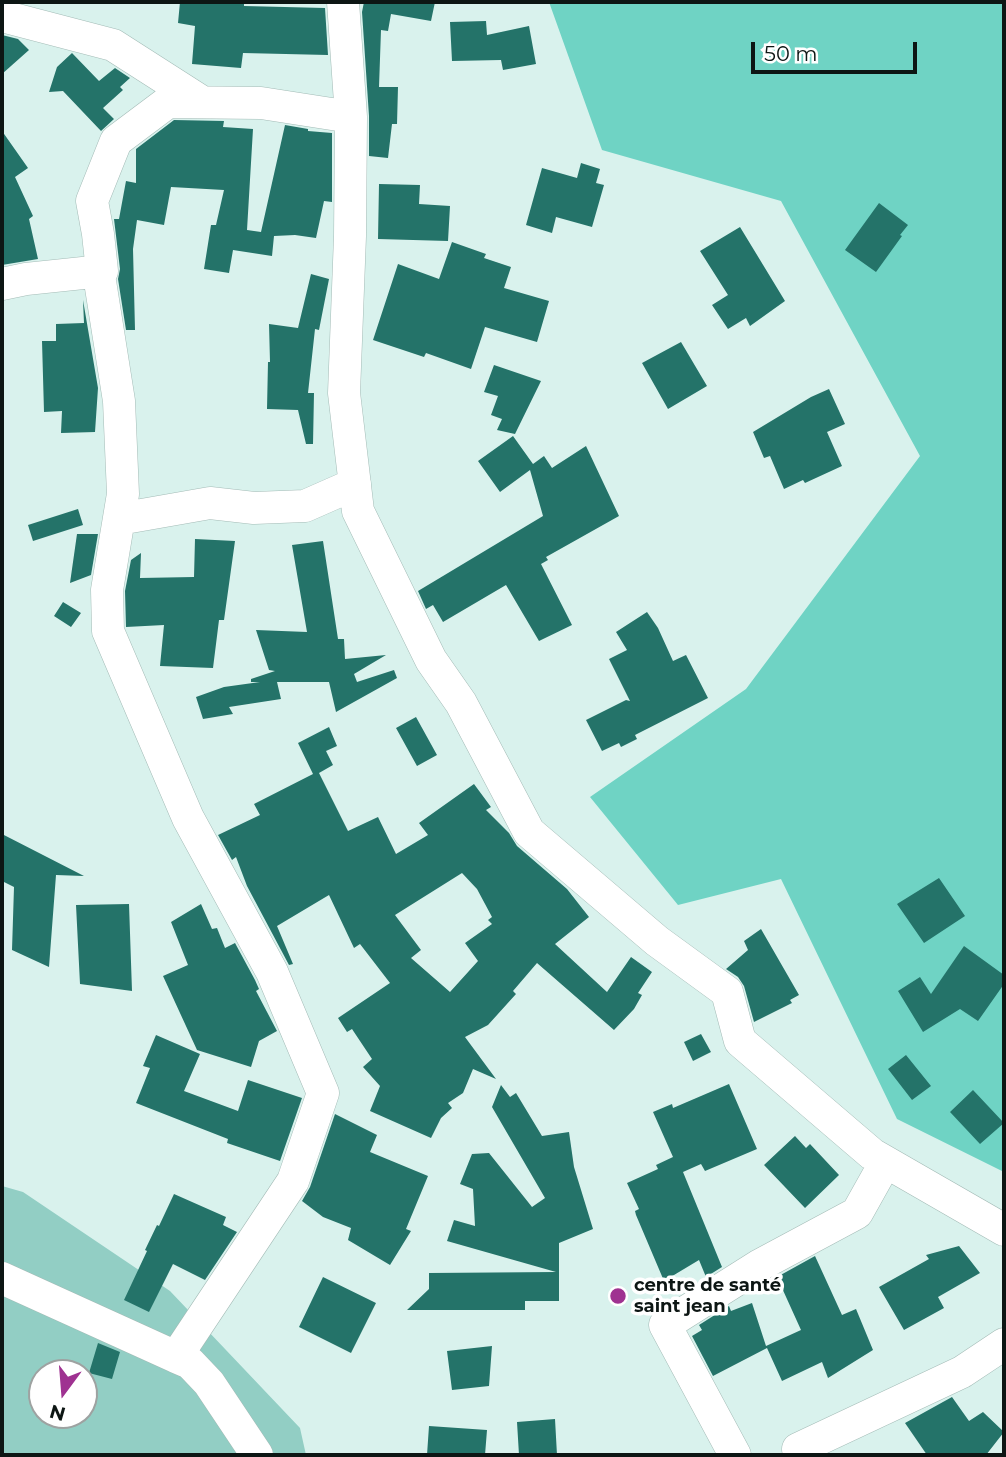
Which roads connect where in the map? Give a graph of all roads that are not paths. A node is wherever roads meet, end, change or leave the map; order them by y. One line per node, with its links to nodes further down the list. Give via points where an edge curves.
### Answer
1 (343, 2): 4 (street)
2 (2, 16): 3 (street, via 113,44)
3 (202, 102): 4 (street, via 261,103); 5 (street, via 167,102 116,141 92,201)
4 (351, 117): 7 (street, via 344,393)
5 (102, 271): 6 (street); 8 (street, via 119,401 123,494)
6 (2, 284)
7 (355, 484): 8 (street, via 305,506 254,508 210,503); 9 (street, via 358,511 430,660 461,703 529,832 657,941 727,992 740,1041)
8 (118, 519): 13 (street, via 107,590 108,631 188,818 272,972 323,1094 293,1181)
9 (885, 1163): 10 (street); 15 (street, via 857,1213 760,1265 665,1325)
10 (1004, 1230)
11 (2, 1278): 13 (street)
12 (1004, 1344): 16 (street, via 962,1372 798,1449)
13 (177, 1357): 14 (street, via 190,1363 209,1383)
14 (257, 1455)
15 (735, 1455)
16 (800, 1455)

